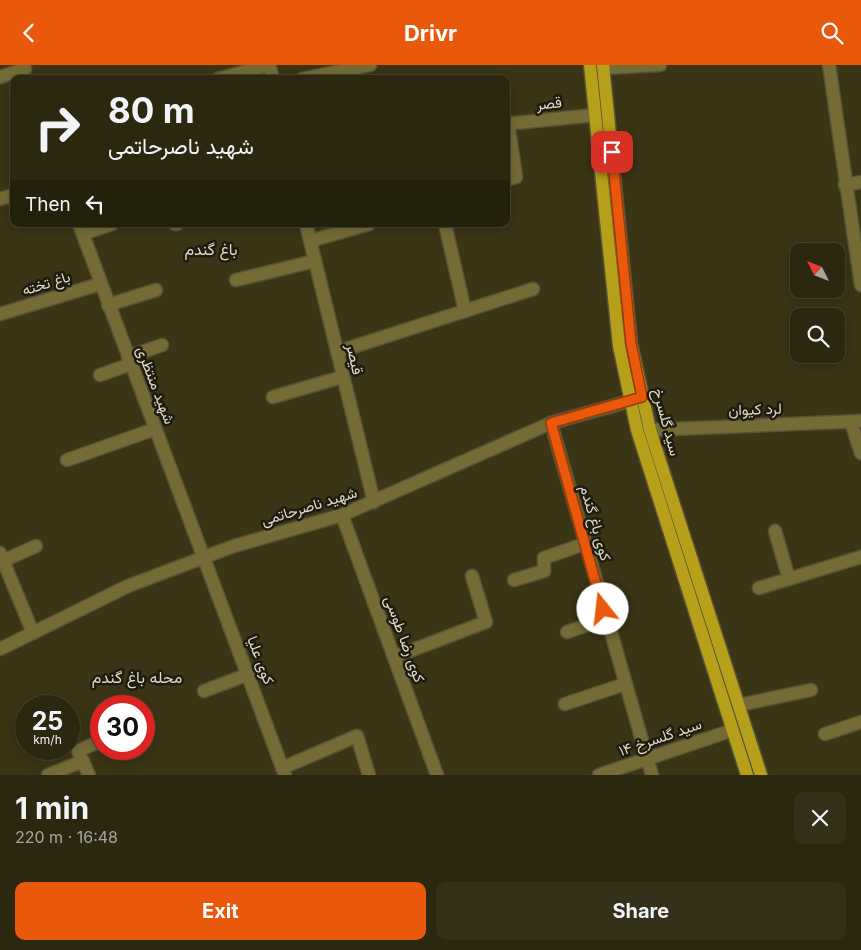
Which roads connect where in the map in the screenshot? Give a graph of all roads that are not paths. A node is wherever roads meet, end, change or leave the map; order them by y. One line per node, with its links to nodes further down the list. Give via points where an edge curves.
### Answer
1 (269, 65): 8 (street)
2 (370, 65): 9 (street)
3 (590, 65): 11 (main road, سید گلسرخ)
4 (660, 65): 6 (street)
5 (828, 65): 16 (street)
6 (603, 66): 38 (main road, سید گلسرخ)
7 (26, 71): 10 (street)
8 (233, 75)
9 (321, 75)
10 (0, 77)
11 (595, 115): 12 (street, قصر); 38 (main road, سید گلسرخ, via 619,345)
12 (510, 123)
13 (510, 141): 14 (street, via 516,177)
14 (510, 179)
15 (861, 182): 16 (street)
16 (845, 185): 26 (street)
17 (93, 227): 21 (street)
18 (307, 227): 22 (street, قیصر)
19 (359, 227): 22 (street)
20 (446, 227): 30 (street)
21 (81, 229): 25 (street, شهید منتظری)
22 (310, 241): 23 (street, قیصر)
23 (315, 261): 24 (street); 33 (street, قیصر)
24 (236, 280)
25 (100, 284): 29 (street, شهید منتظری); 31 (street, باغ تخته)
26 (861, 285)
27 (533, 289): 30 (street)
28 (156, 290): 29 (street)
29 (108, 305): 34 (street, شهید منتظری)
30 (466, 311): 33 (street)
31 (0, 314)
32 (162, 345): 34 (street)
33 (336, 352): 36 (street, قیصر)
34 (129, 361): 35 (street); 41 (street, شهید منتظری)
35 (100, 375)
36 (342, 377): 37 (street); 45 (street, قیصر)
37 (273, 397)
38 (636, 399): 40 (street, شهید ناصرحاتمی); 42 (main road, سید گلسرخ)
39 (856, 421): 42 (street, لرد کیوان); 43 (street)
40 (551, 423): 45 (street, شهید ناصرحاتمی); 48 (street, کوی باغ گندم)
41 (155, 429): 44 (street); 52 (street, شهید منتظری)
42 (644, 430): 67 (main road, سید گلسرخ); 69 (main road, سید گلسرخ)
43 (861, 453)
44 (67, 460)
45 (374, 502): 46 (street, شهید ناصرحاتمی)
46 (342, 515): 52 (street, شهید ناصرحاتمی, via 234,546); 61 (street, کوی رضا طوسی)
47 (775, 531): 54 (street)
48 (584, 544): 55 (street, via 544,558 544,571); 57 (street, کوی باغ گندم)
49 (36, 546): 50 (street)
50 (2, 557): 59 (street)
51 (861, 557): 54 (street)
52 (204, 558): 59 (street, شهید ناصرحاتمی, via 128,586); 62 (street, کوی علیا)
53 (472, 576): 61 (street, via 486,622)
54 (789, 579): 56 (street)
55 (514, 580)
56 (759, 588)
57 (606, 619): 58 (street); 63 (street, کوی باغ گندم)
58 (567, 631)
59 (33, 633): 60 (street, شهید ناصرحاتمی)
60 (0, 649)
61 (394, 657): 75 (street, کوی رضا طوسی)
62 (249, 674): 65 (street); 74 (street, کوی علیا)
63 (625, 684): 66 (street); 72 (street, کوی باغ گندم)
64 (812, 690): 67 (street)
65 (204, 691)
66 (565, 704)
67 (739, 705): 82 (main road, سید گلسرخ)
68 (861, 722): 70 (street)
69 (733, 730): 72 (street, سید گلسرخ ۱۴); 81 (main road, سید گلسرخ)
70 (825, 734)
71 (90, 746): 73 (street, via 78,751)
72 (647, 759): 79 (street, سید گلسرخ ۱۴); 80 (street, کوی باغ گندم)
73 (83, 761): 76 (street); 77 (street)
74 (284, 771): 78 (street, via 357,736)
75 (433, 774)
76 (48, 775)
77 (89, 775)
78 (369, 775)
79 (598, 775)
80 (652, 775)
81 (747, 775)
82 (761, 775)

